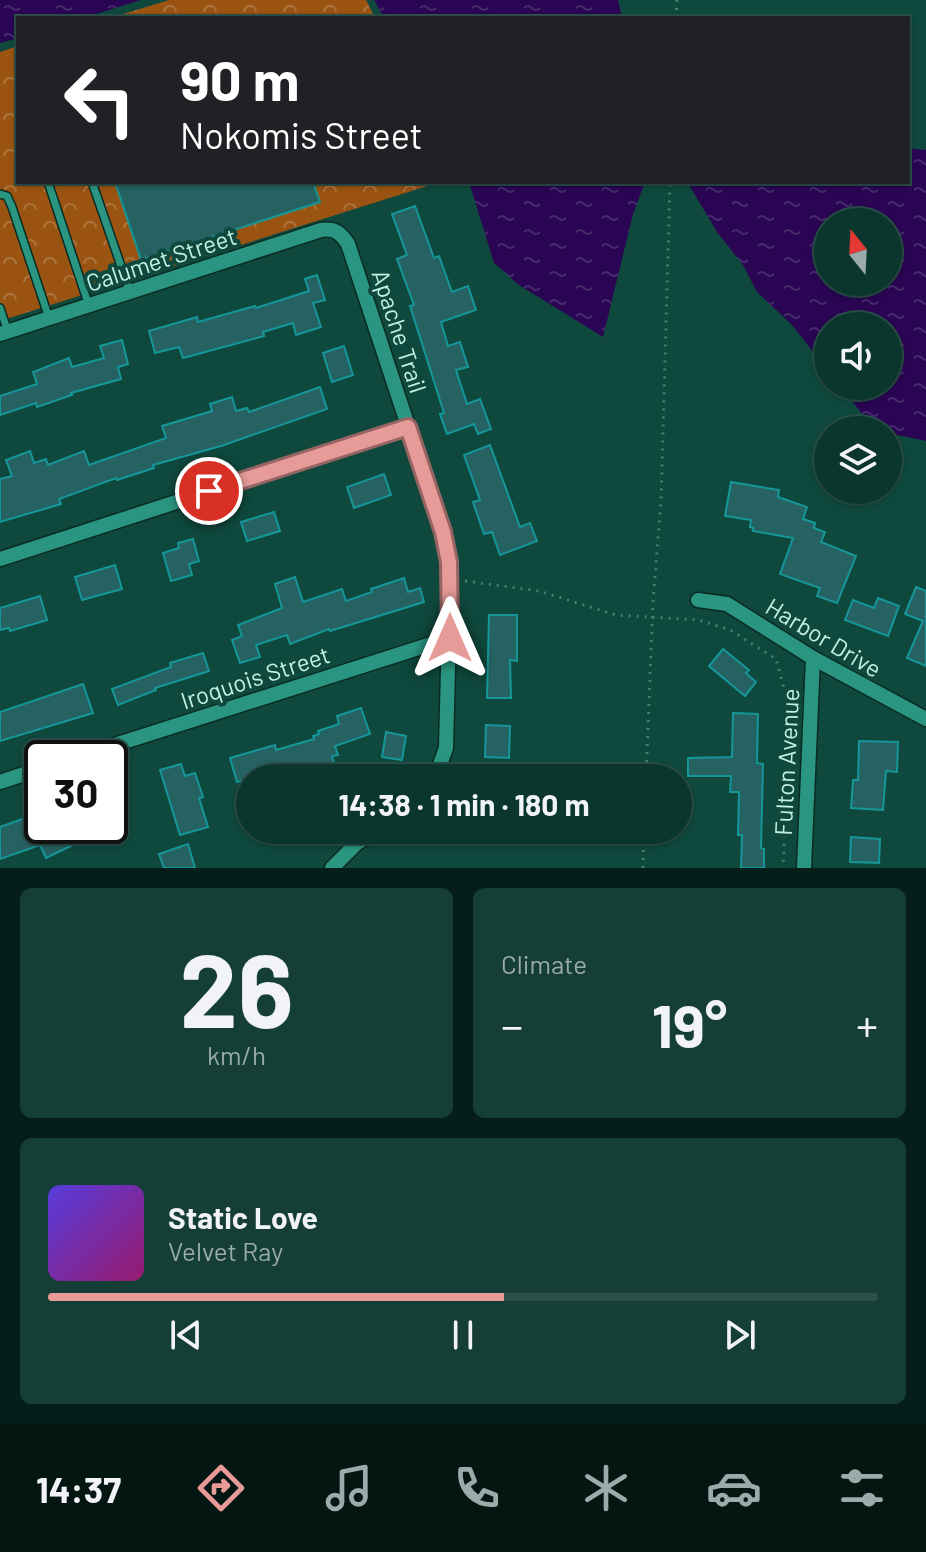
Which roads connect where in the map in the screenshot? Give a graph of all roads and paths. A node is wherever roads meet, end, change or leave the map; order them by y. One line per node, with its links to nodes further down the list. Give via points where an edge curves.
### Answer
1 (49, 184): 7 (lane)
2 (93, 184): 6 (lane)
3 (670, 184): 15 (path)
4 (0, 194): 9 (lane, via 12,207)
5 (337, 231): 6 (street, Calumet Street, via 321,230); 11 (street, Apache Trail, via 348,244)
6 (130, 292): 7 (street, Calumet Street)
7 (89, 306): 9 (street, Calumet Street)
8 (0, 308): 10 (lane)
9 (49, 318): 10 (street, Calumet Street)
10 (4, 333)
11 (408, 427): 12 (street); 13 (street, Apache Trail, via 443,532)
12 (0, 559)
13 (450, 576): 15 (path, via 539,591 616,615); 16 (street, Apache Trail)
14 (698, 600): 17 (street, Harbor Drive, via 727,604)
15 (653, 618): 21 (path); 28 (path, via 699,620 730,630 776,659 790,717)
16 (450, 638): 19 (street, Iroquois Street); 20 (street, Apache Trail, via 446,748)
17 (813, 658): 18 (street, Harbor Drive); 29 (street, Fulton Avenue)
18 (926, 719)
19 (128, 741)
20 (440, 764)
21 (647, 764)
22 (24, 774): 23 (street)
23 (0, 782)
24 (356, 844): 26 (street)
25 (644, 844): 27 (path)
26 (332, 868)
27 (643, 868)
28 (783, 868)
29 (804, 868)

